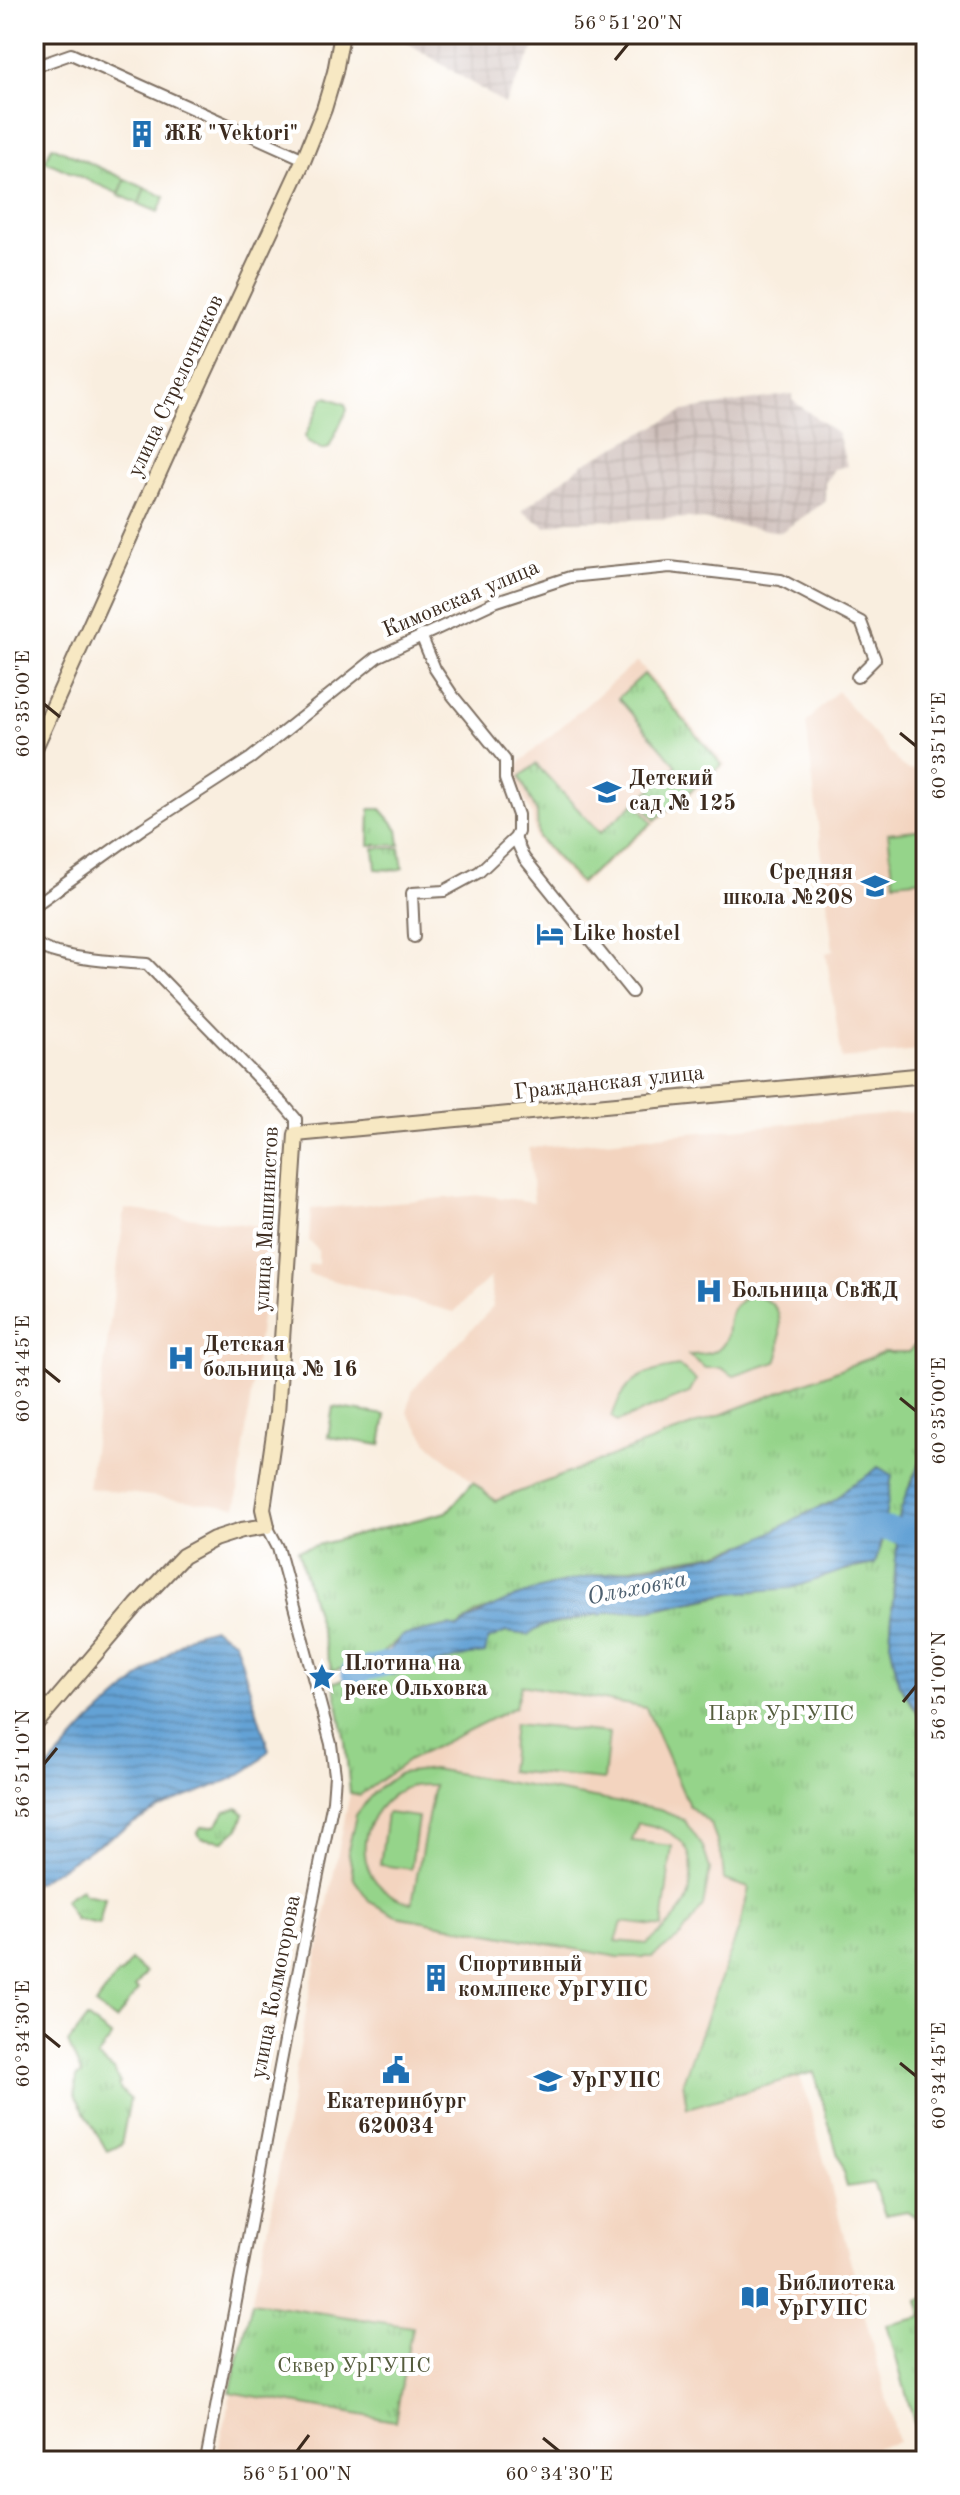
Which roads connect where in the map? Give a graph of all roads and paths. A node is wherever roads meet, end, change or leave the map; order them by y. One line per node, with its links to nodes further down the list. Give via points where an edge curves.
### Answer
1 (342, 34): 3 (street, улица Стрелочников, via 332,84)
2 (34, 67): 3 (street, via 71,54)
3 (304, 159): 6 (street, улица Стрелочников)
4 (421, 635): 5 (street, Кимовская улица, via 497,601 570,577 670,567 781,580 861,622 875,659); 7 (street, via 453,696 505,760 505,779 518,815); 8 (street, Кимовская улица, via 377,657 251,758)
5 (857, 677)
6 (34, 750)
7 (515, 838): 9 (street, via 479,872 456,885 412,893); 11 (street, via 524,858)
8 (34, 906)
9 (414, 937)
10 (34, 943): 13 (street, улица Машинистов, via 50,952 147,964 285,1106 296,1119)
11 (632, 992)
12 (926, 1075): 13 (street, Гражданская улица)
13 (296, 1134): 14 (street, улица Машинистов, via 277,1413 263,1509)
14 (267, 1526): 15 (street, via 214,1539 183,1556); 16 (street, улица Колмогорова, via 278,1547 335,1775)
15 (34, 1726)
16 (206, 2461)

